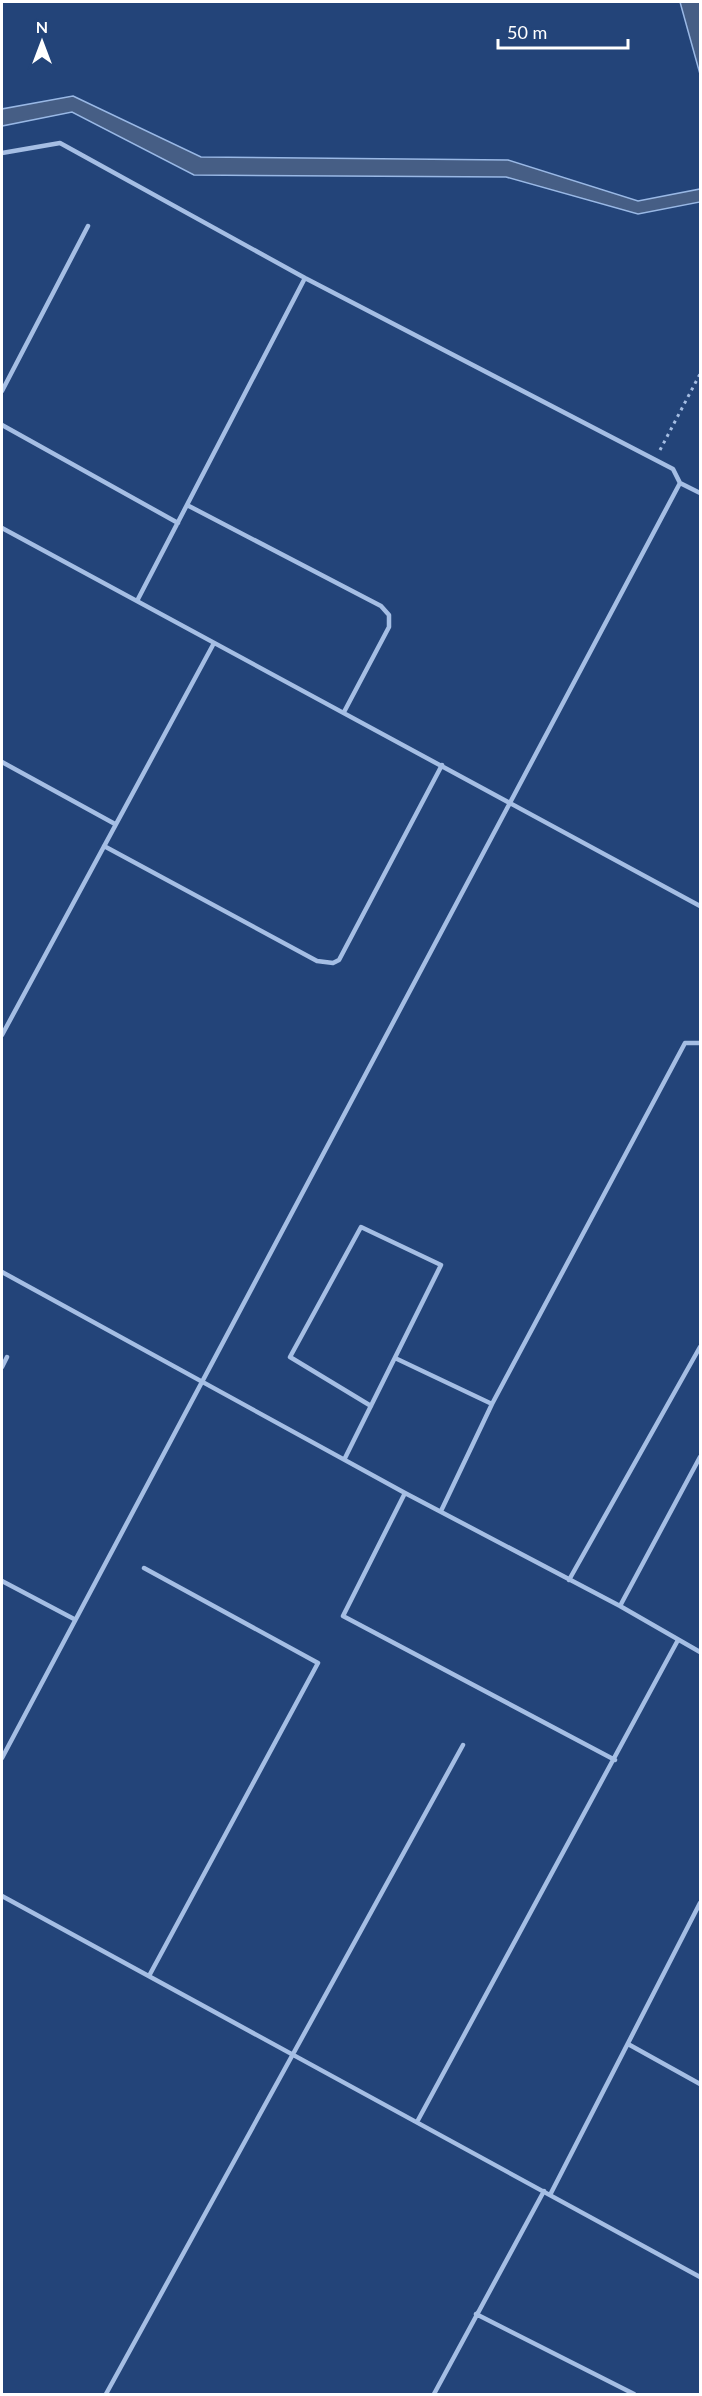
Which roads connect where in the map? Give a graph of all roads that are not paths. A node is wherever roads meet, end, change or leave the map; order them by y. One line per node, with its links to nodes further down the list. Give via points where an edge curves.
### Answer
1 (2, 153): 3 (lane, via 60,143)
2 (88, 226): 4 (lane)
3 (305, 278): 6 (lane, via 655,459 673,469); 8 (lane)
4 (2, 390)
5 (2, 425): 9 (lane)
6 (680, 483): 7 (lane); 16 (lane)
7 (700, 493)
8 (187, 505): 9 (lane); 13 (lane, via 381,606 389,615 390,627)
9 (178, 523): 11 (lane)
10 (2, 528): 11 (lane)
11 (137, 601): 12 (lane)
12 (214, 643): 13 (lane); 17 (lane)
13 (345, 711): 15 (lane)
14 (2, 762): 17 (lane)
15 (442, 765): 16 (lane); 18 (lane, via 339,960 333,963 317,961)
16 (510, 802): 19 (lane); 27 (lane)
17 (115, 824): 18 (lane)
18 (104, 846): 20 (lane)
19 (700, 906)
20 (2, 1035)
21 (700, 1043): 28 (lane, via 684,1043)
22 (2, 1272): 27 (lane)
23 (700, 1347): 35 (lane)
24 (7, 1357): 26 (lane)
25 (395, 1358): 28 (lane); 29 (lane); 29 (lane, via 441,1265 361,1227 290,1358)
26 (2, 1367)
27 (201, 1380): 31 (lane); 38 (lane)
28 (492, 1404): 33 (lane)
29 (371, 1406): 31 (lane)
30 (700, 1457): 37 (lane)
31 (345, 1458): 32 (lane)
32 (405, 1493): 33 (lane); 43 (lane, via 343,1616)
33 (441, 1511): 35 (lane)
34 (144, 1568): 46 (lane, via 318,1663)
35 (569, 1580): 37 (lane)
36 (2, 1581): 38 (lane)
37 (620, 1606): 39 (lane)
38 (74, 1619): 42 (lane)
39 (678, 1640): 40 (lane); 43 (lane)
40 (700, 1652)
41 (463, 1745): 48 (lane)
42 (2, 1758)
43 (615, 1760): 50 (lane)
44 (2, 1896): 46 (lane)
45 (700, 1903): 47 (lane)
46 (149, 1976): 48 (lane)
47 (628, 2044): 49 (lane); 52 (lane)
48 (291, 2054): 50 (lane); 55 (lane)
49 (700, 2084)
50 (417, 2122): 51 (lane)
51 (544, 2191): 52 (lane); 54 (lane)
52 (550, 2195): 53 (lane)
53 (700, 2277)
54 (476, 2314): 56 (lane); 57 (lane)
55 (106, 2394)
56 (434, 2394)
57 (634, 2394)

